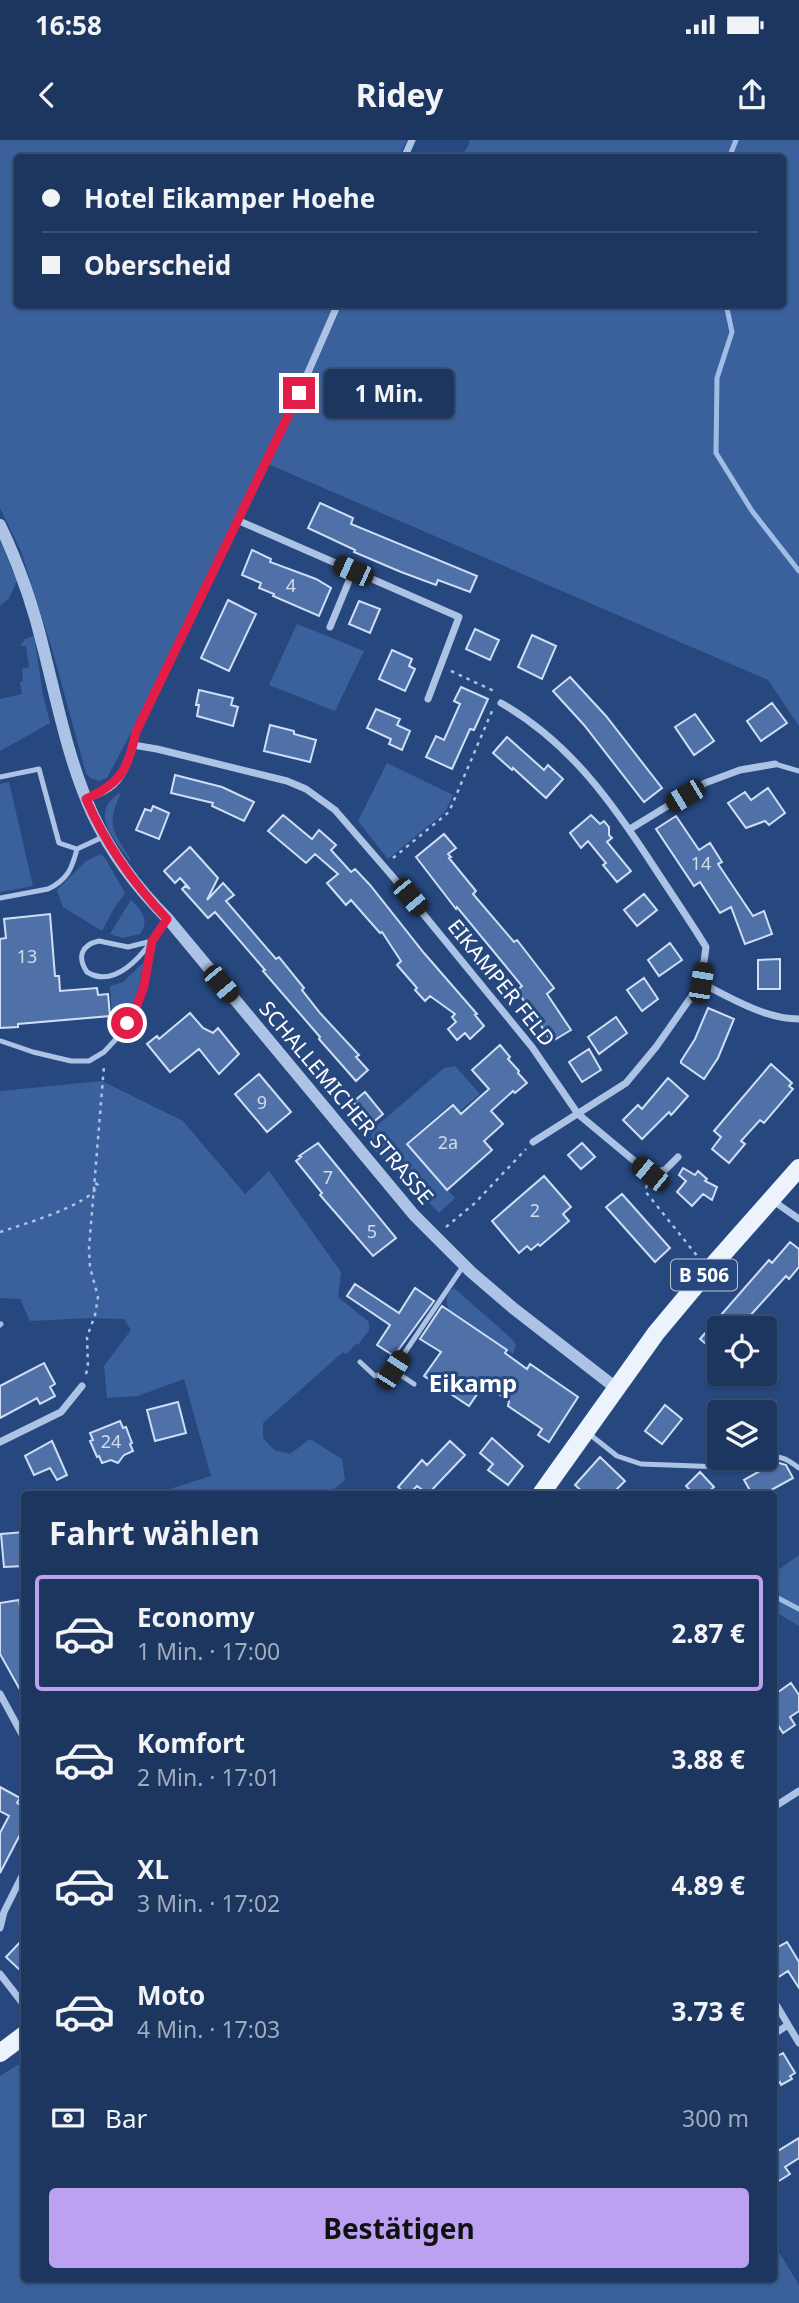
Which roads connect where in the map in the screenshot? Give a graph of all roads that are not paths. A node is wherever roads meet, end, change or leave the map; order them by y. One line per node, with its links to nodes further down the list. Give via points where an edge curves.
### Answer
1 (336, 308): 2 (street)
2 (237, 520): 4 (street); 8 (street)
3 (0, 524): 12 (street, SCHALLEMICHER STRASSE, via 34,615)
4 (353, 571): 5 (street); 6 (street, via 459,617)
5 (330, 627)
6 (428, 699)
7 (499, 702): 13 (street, via 565,751)
8 (133, 745): 12 (street, via 114,784); 22 (street, EIKAMPER FELD, via 272,776 306,789 335,810 532,1047)
9 (775, 764): 10 (lane); 13 (street, via 705,783)
10 (799, 771)
11 (0, 777): 15 (lane, via 39,769 60,843)
12 (86, 799): 14 (street, SCHALLEMICHER STRASSE)
13 (630, 829): 19 (street, via 706,947)
14 (104, 836): 15 (lane); 17 (street, SCHALLEMICHER STRASSE, via 139,889)
15 (77, 849): 16 (lane, via 71,871 55,886)
16 (0, 898)
17 (167, 919): 18 (lane); 28 (street, SCHALLEMICHER STRASSE, via 375,1170)
18 (152, 941): 18 (lane, via 128,947 91,943 82,951 83,966 94,977 110,976 136,961); 21 (lane, via 141,998 104,1052 89,1061 71,1061)
19 (701, 983): 20 (street, via 773,1015); 22 (street, via 626,1083)
20 (799, 1019)
21 (1, 1041)
22 (578, 1114): 23 (street); 24 (street, EIKAMPER FELD, via 650,1174 665,1170)
23 (533, 1142)
24 (678, 1157)
25 (799, 1168): 26 (main road, B 506)
26 (772, 1199): 27 (street); 33 (main road, B 506, via 682,1300)
27 (799, 1219)
28 (464, 1265): 30 (lane); 33 (street, SCHALLEMICHER STRASSE)
29 (360, 1362): 30 (lane, via 375,1376)
30 (393, 1370): 31 (lane)
31 (414, 1384)
32 (82, 1386): 35 (street, via 61,1412)
33 (616, 1388): 34 (main road, B 506)
34 (586, 1431): 37 (lane, via 617,1456 641,1464); 39 (main road, B 506)
35 (0, 1442)
36 (777, 1455): 38 (lane)
37 (707, 1466)
38 (799, 1468)
39 (543, 1491)
40 (0, 1694): 41 (street)
41 (21, 1732)
42 (799, 1791): 43 (street)
43 (777, 1805)
44 (21, 1878): 45 (street)
45 (0, 1928)
46 (0, 1974): 47 (street)
47 (21, 2001)
48 (777, 2006): 49 (street)
49 (788, 2025): 50 (street); 52 (street)
50 (777, 2032)
51 (21, 2037): 53 (main road)
52 (799, 2043)
53 (0, 2053)

